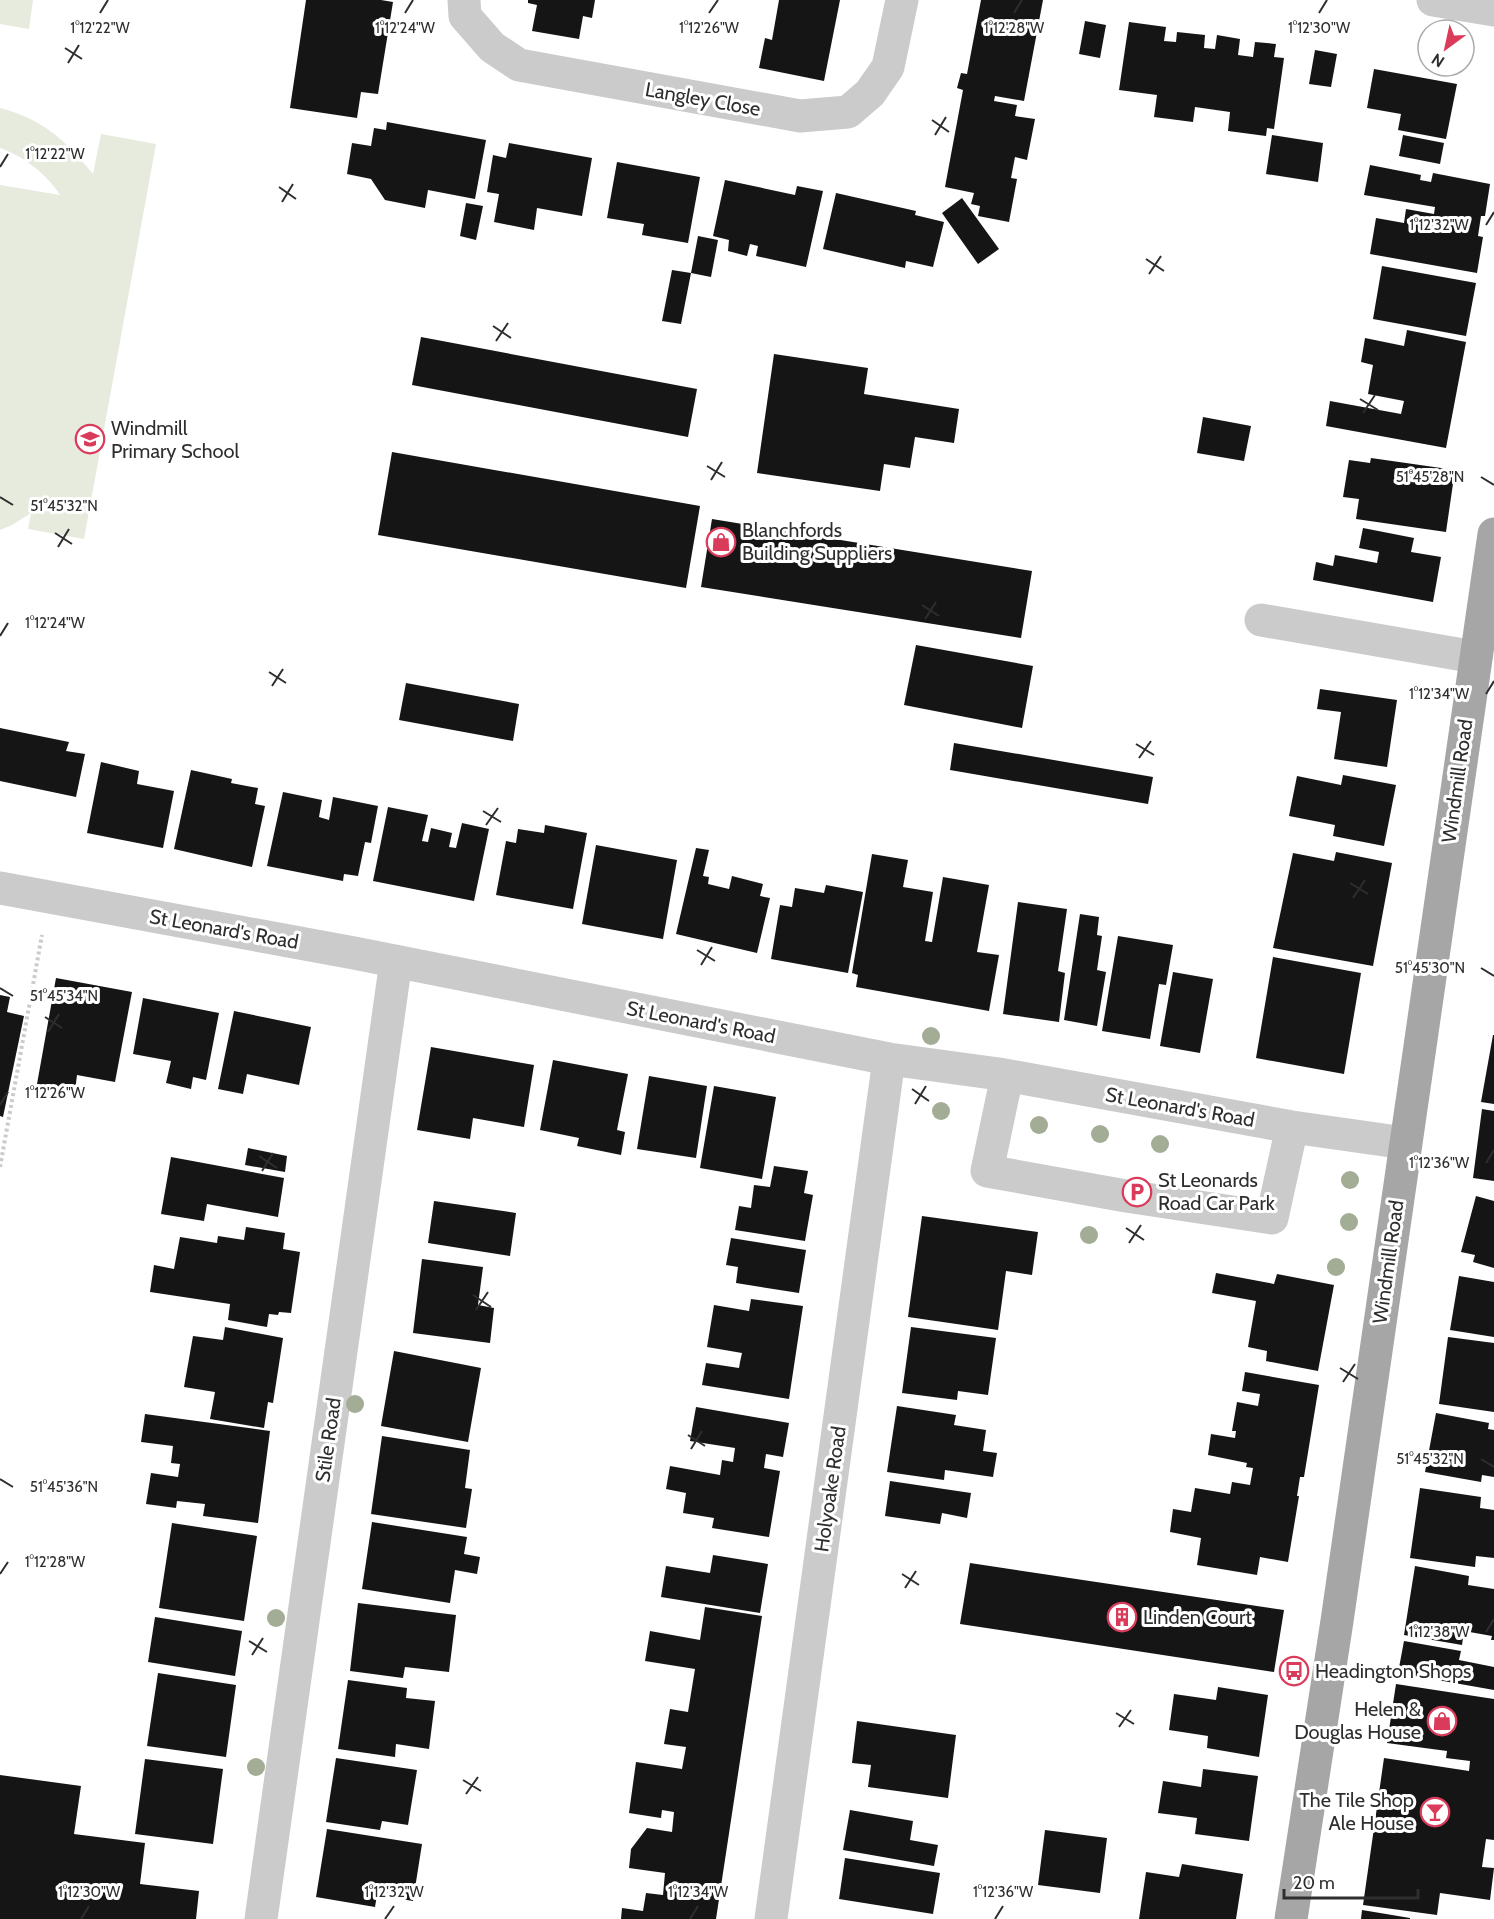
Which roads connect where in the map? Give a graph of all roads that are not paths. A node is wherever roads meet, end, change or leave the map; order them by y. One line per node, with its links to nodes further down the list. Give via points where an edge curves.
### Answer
1 (464, 0): 2 (street, Langley Close, via 465,16 492,47 519,66 800,116 848,112 870,93 888,67)
2 (902, 0)
3 (1433, 0): 4 (street)
4 (1494, 10)
5 (1494, 534): 7 (main road, Windmill Road)
6 (1262, 620): 7 (street)
7 (1475, 657): 13 (main road, Windmill Road)
8 (0, 888): 9 (street, St Leonard's Road)
9 (396, 961): 10 (street, St Leonard's Road); 14 (street, Stile Road)
10 (889, 1059): 11 (street, St Leonard's Road); 15 (street, Holyoake Road)
11 (1007, 1076): 12 (street, St Leonard's Road); 12 (street, via 987,1171 1126,1196 1272,1218)
12 (1292, 1126): 13 (street, St Leonard's Road)
13 (1405, 1143): 16 (main road, Windmill Road)
14 (262, 1909)
15 (771, 1919)
16 (1292, 1919)

